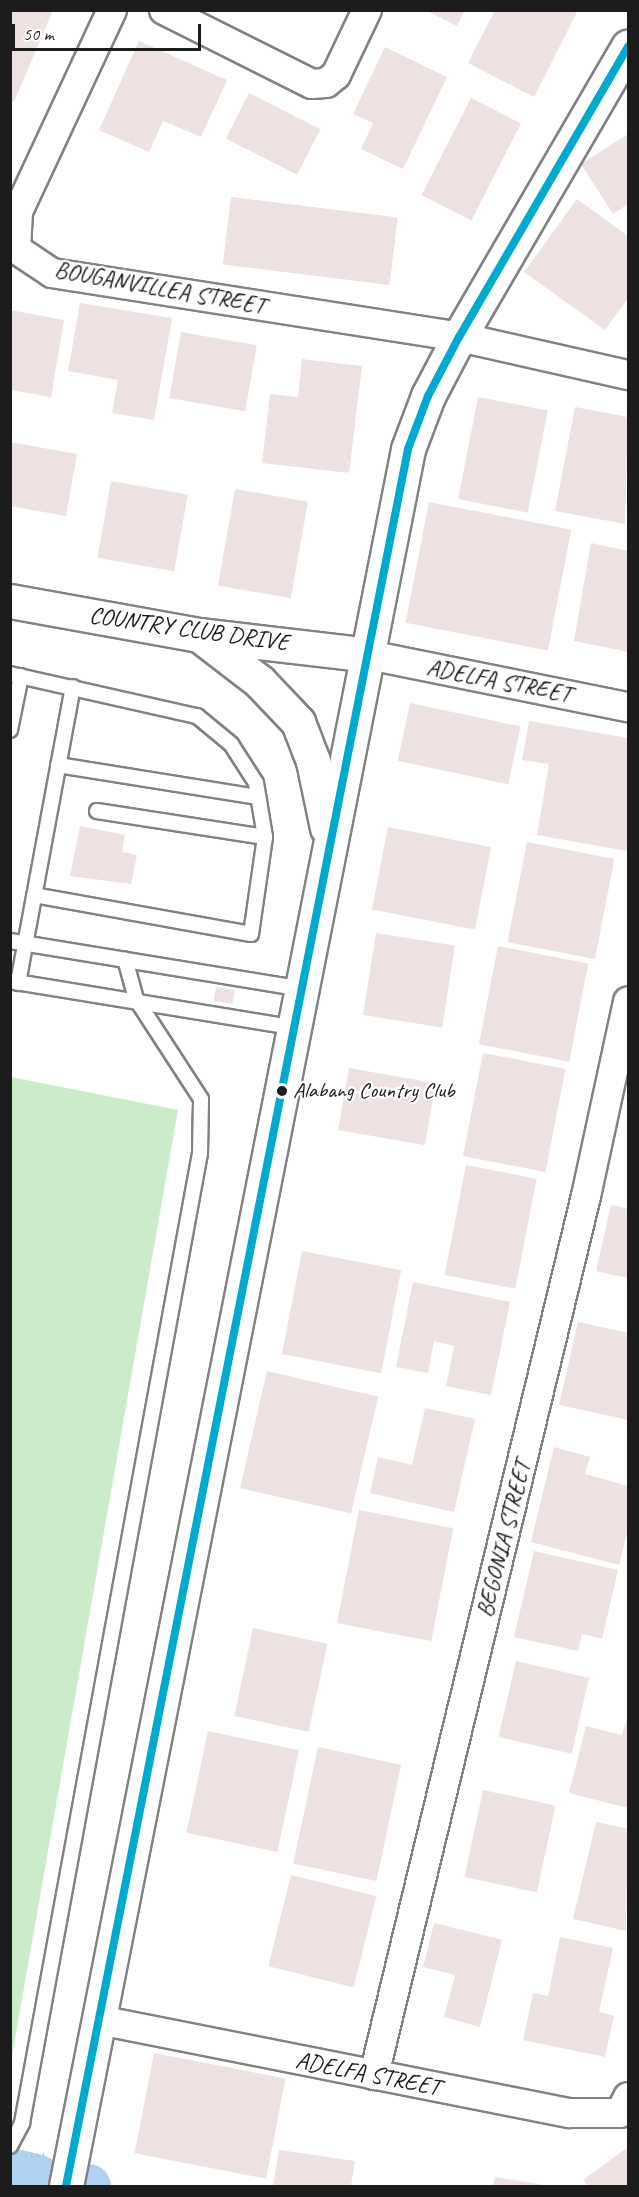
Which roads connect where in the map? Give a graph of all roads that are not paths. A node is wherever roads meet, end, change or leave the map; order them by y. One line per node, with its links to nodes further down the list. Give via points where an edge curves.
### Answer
1 (112, 10): 5 (street, BOUGANVILLEA STREET, via 18,212 16,249 52,273)
2 (164, 10): 3 (street, via 312,84 326,83 336,75)
3 (367, 10)
4 (628, 47): 5 (street)
5 (459, 337): 6 (street); 9 (street, via 428,396 408,449)
6 (628, 375)
7 (10, 601): 8 (street, COUNTRY CLUB DRIVE)
8 (199, 635): 9 (street, COUNTRY CLUB DRIVE); 18 (street, via 259,681 297,722 315,771)
9 (369, 655): 12 (street, ADELFA STREET); 18 (street)
10 (16, 675): 11 (lane); 13 (lane)
11 (73, 687): 14 (lane); 15 (lane, via 196,716 231,744 256,783)
12 (628, 707)
13 (10, 730)
14 (58, 765): 15 (lane); 19 (lane)
15 (258, 797): 17 (lane)
16 (97, 811): 17 (lane)
17 (265, 837): 19 (lane, via 251,934)
18 (330, 848): 23 (street)
19 (34, 895): 20 (lane)
20 (17, 942): 21 (lane); 22 (lane)
21 (124, 959): 23 (lane); 24 (lane)
22 (14, 982): 24 (lane)
23 (303, 989): 26 (street)
24 (136, 999): 26 (lane); 30 (lane, via 201,1099 200,1153 22,2123)
25 (628, 1001): 28 (street, BEGONIA STREET, via 586,1196)
26 (296, 1028): 27 (street)
27 (99, 2020): 28 (street, ADELFA STREET); 31 (street)
28 (374, 2075): 29 (street, ADELFA STREET, via 570,2113 620,2113)
29 (628, 2097)
30 (10, 2146)
31 (67, 2179)

